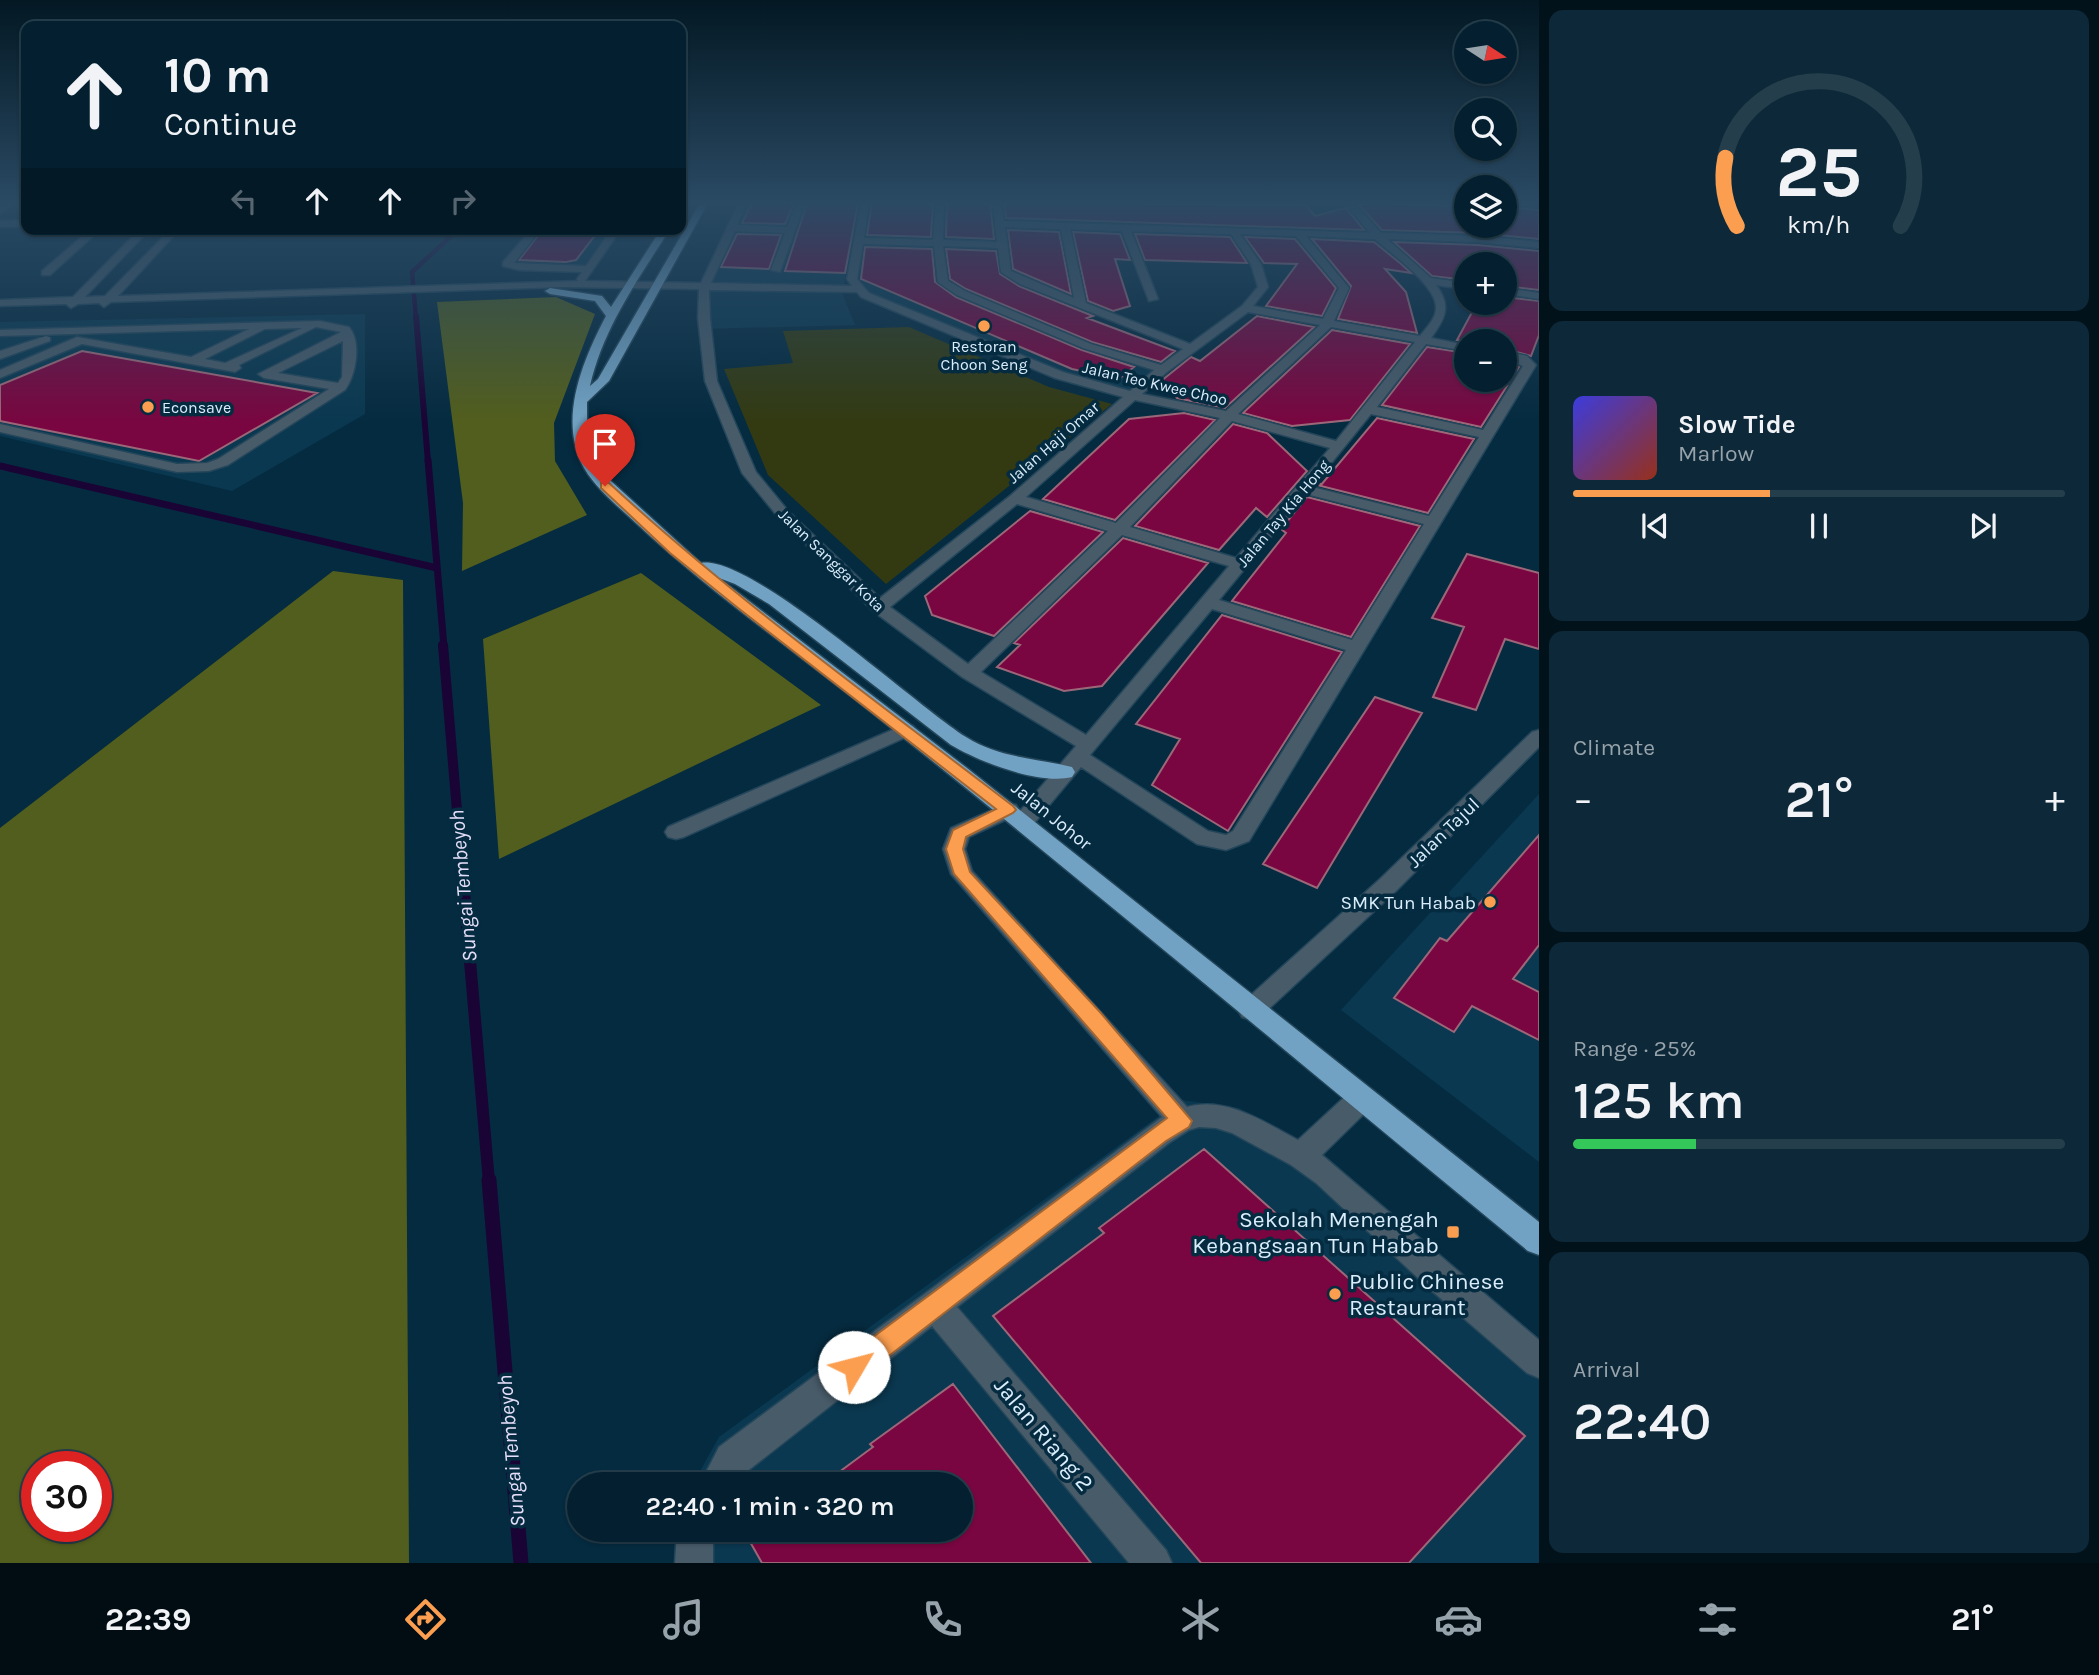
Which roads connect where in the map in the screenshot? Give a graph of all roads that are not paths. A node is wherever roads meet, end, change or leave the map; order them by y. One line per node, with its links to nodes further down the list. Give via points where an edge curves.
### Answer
1 (100, 276): 30 (street)
2 (130, 276): 28 (street)
3 (584, 276): 16 (street)
4 (636, 276): 18 (highway)
5 (662, 276): 19 (highway)
6 (709, 276): 20 (street)
7 (853, 276): 21 (street)
8 (942, 276): 50 (street, via 943,282 961,293 1087,346)
9 (1015, 276): 29 (street)
10 (1075, 276): 29 (street)
11 (1144, 276): 26 (street)
12 (1261, 276): 31 (street, Jalan Haji Omar, via 1263,287)
13 (1334, 276): 34 (street, via 1344,288)
14 (1422, 276): 15 (street, Jalan Tay Kia Hong)
15 (1428, 281): 17 (street); 42 (street, Jalan Tay Kia Hong, via 1443,308)
16 (578, 284): 18 (street); 22 (street)
17 (1454, 284)
18 (629, 286): 19 (street); 23 (street); 33 (highway, Jalan Johor)
19 (656, 286): 20 (street); 56 (highway, via 603,381)
20 (704, 287): 21 (street); 69 (street, Jalan Sanggar Kota, via 711,381 749,472 783,515)
21 (860, 289): 55 (street, Jalan Teo Kwee Choo, via 865,295 1059,375)
22 (483, 290): 23 (street); 28 (street)
23 (550, 291): 33 (highway, via 598,298)
24 (1517, 293): 25 (street)
25 (1539, 296)
26 (1153, 299)
27 (0, 303): 30 (street)
28 (104, 303): 30 (street)
29 (1081, 304): 45 (street)
30 (71, 305): 32 (street)
31 (1246, 308): 34 (street); 45 (street, Jalan Haji Omar)
32 (0, 312)
33 (612, 316): 56 (highway, Jalan Johor, via 582,380)
34 (1328, 323): 42 (street); 58 (street)
35 (320, 324): 36 (street); 40 (street, via 345,329); 49 (street, via 231,367)
36 (266, 326): 37 (street); 49 (street)
37 (215, 327): 38 (street); 46 (street)
38 (44, 332): 39 (street); 41 (street)
39 (0, 333)
40 (348, 334): 53 (street, via 348,377); 53 (street, via 260,373)
41 (58, 335): 43 (street); 47 (street)
42 (1425, 340): 44 (street); 57 (street, Jalan Tay Kia Hong)
43 (80, 341): 46 (street); 51 (street)
44 (1454, 346)
45 (1191, 348): 50 (street, Jalan Haji Omar)
46 (158, 354): 49 (street)
47 (0, 355)
48 (1517, 358): 52 (street, via 1530,365)
49 (194, 360)
50 (1163, 369): 55 (street, Jalan Haji Omar)
51 (0, 374)
52 (1517, 386)
53 (341, 387): 59 (street, via 208,467 177,468)
54 (1513, 392): 60 (street)
55 (1132, 396): 58 (street, Jalan Teo Kwee Choo); 63 (street, Jalan Haji Omar)
56 (581, 401): 66 (highway, Jalan Johor, via 580,438 588,463 605,486)
57 (1368, 409): 60 (street); 61 (street, Jalan Tay Kia Hong)
58 (1229, 416): 61 (street, Jalan Teo Kwee Choo); 65 (street)
59 (0, 428)
60 (1487, 435): 64 (street)
61 (1339, 446): 62 (street, Jalan Tay Kia Hong)
62 (1303, 489): 64 (street); 67 (street, Jalan Tay Kia Hong)
63 (1014, 499): 65 (street); 69 (street, Jalan Haji Omar)
64 (1433, 522): 70 (street)
65 (1119, 529): 67 (street); 71 (street)
66 (690, 562): 72 (highway, Jalan Johor); 75 (highway, via 741,580 775,600 980,754 1033,769)
67 (1240, 564): 68 (street, Jalan Tay Kia Hong)
68 (1208, 602): 70 (street); 74 (street, Jalan Tay Kia Hong)
69 (879, 607): 71 (street, Jalan Sanggar Kota)
70 (1357, 647): 74 (street, Jalan Sanggar Kota, via 1234,841 1211,842 1200,836)
71 (969, 673): 74 (street, Jalan Sanggar Kota)
72 (906, 730): 76 (highway, Jalan Johor); 77 (street)
73 (1539, 736): 78 (street, Jalan Tajul, via 1398,876)
74 (1083, 750): 75 (street, Jalan Tay Kia Hong)
75 (1065, 772): 76 (street, Jalan Tay Kia Hong)
76 (1015, 816): 78 (highway, Jalan Johor); 80 (street, via 959,834 954,849 962,874)
77 (676, 832)
78 (1251, 1010): 79 (highway, Jalan Johor)
79 (1361, 1099): 81 (street); 82 (highway, Jalan Johor)
80 (1181, 1121): 81 (street, via 1199,1115 1240,1123); 83 (street)
81 (1301, 1156): 84 (street)
82 (1539, 1241)
83 (935, 1305): 85 (street, via 732,1460); 88 (street, Jalan Riang 2)
84 (1539, 1361)
85 (725, 1472)
86 (695, 1542): 87 (street)
87 (694, 1563)
88 (1153, 1563)

